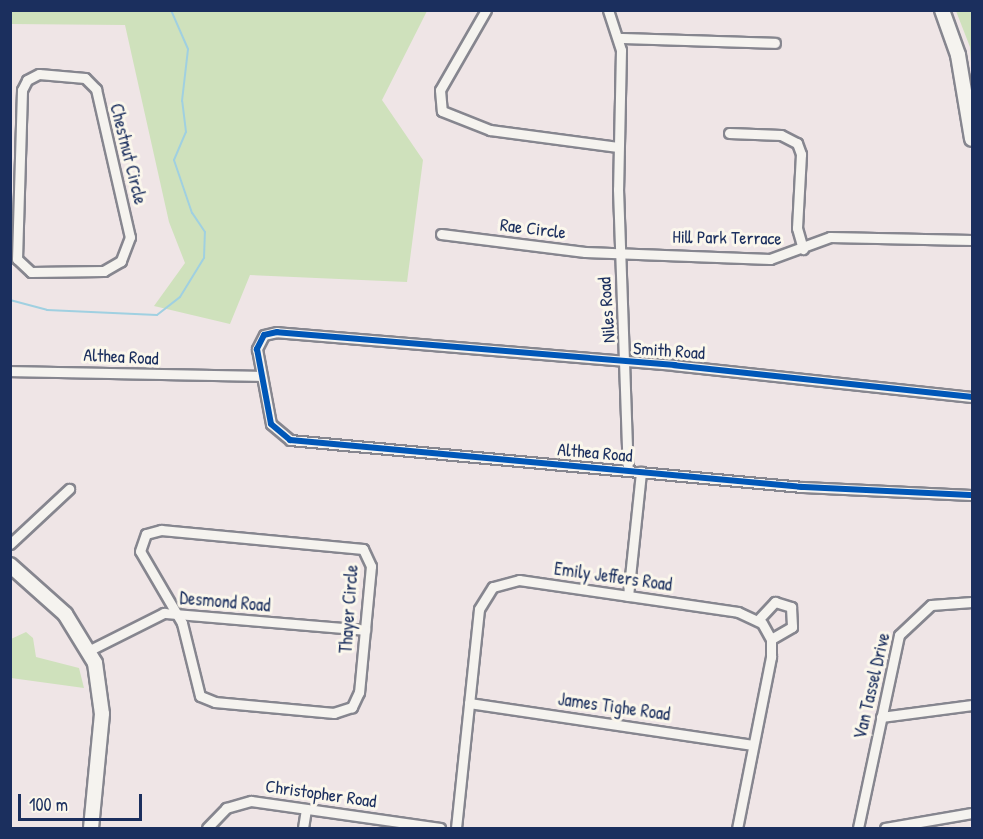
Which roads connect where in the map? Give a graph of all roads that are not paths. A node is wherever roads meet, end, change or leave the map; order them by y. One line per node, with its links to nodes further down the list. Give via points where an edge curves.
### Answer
1 (486, 10): 8 (street, via 440,90 442,111 490,130)
2 (608, 10): 4 (street, Niles Road)
3 (942, 10): 7 (main road, via 958,55)
4 (620, 38): 5 (street); 8 (street, Niles Road)
5 (775, 43)
6 (729, 133): 12 (street, via 781,135 799,147 797,228)
7 (972, 139)
8 (618, 147): 13 (street, Niles Road)
9 (14, 205): 9 (street, Chestnut Circle, via 24,82 39,74 89,80 129,226 127,252 118,264 99,272 28,271 17,255)
10 (441, 234): 13 (street, Rae Circle)
11 (972, 240): 12 (street, Hill Park Terrace, via 836,237)
12 (803, 249): 13 (street, Hill Park Terrace, via 775,259)
13 (620, 252): 14 (street, Niles Road)
14 (627, 363): 16 (street, Smith Road, via 277,332 258,343); 17 (street, Smith Road); 18 (street, Niles Road)
15 (10, 371): 16 (street, Althea Road)
16 (261, 376): 18 (street, Althea Road, via 272,428 290,440)
17 (972, 397)
18 (628, 471): 19 (street, Althea Road)
19 (641, 472): 21 (street, Althea Road); 24 (street)
20 (69, 489): 22 (street)
21 (972, 495)
22 (10, 544)
23 (10, 565): 30 (main road, via 65,614)
24 (628, 596): 27 (street, Emily Jeffers Road); 31 (street, Emily Jeffers Road, via 519,580 493,587 479,609)
25 (972, 602): 33 (street, Van Tassel Drive, via 931,605 904,626)
26 (177, 614): 28 (street, Desmond Road); 28 (street, Thayer Circle, via 203,698 333,713 346,712 357,701); 28 (street, Thayer Circle, via 142,559 141,543 149,532 359,546 371,562); 30 (street, Desmond Road, via 156,615)
27 (758, 620): 29 (street); 29 (street, via 775,602 793,609 792,627)
28 (365, 630)
29 (771, 639): 34 (street)
30 (90, 650): 37 (main road, via 102,706)
31 (469, 703): 34 (street, James Tighe Road); 41 (street, Emily Jeffers Road)
32 (972, 705): 33 (street)
33 (880, 717): 43 (street, Van Tassel Drive)
34 (753, 745): 42 (street)
35 (306, 809): 38 (street, Christopher Road, via 240,802 221,810); 39 (street); 40 (street, Christopher Road)
36 (972, 813): 44 (street)
37 (91, 828)
38 (207, 828)
39 (303, 828)
40 (440, 828)
41 (456, 828)
42 (737, 828)
43 (858, 828)
44 (885, 828)

